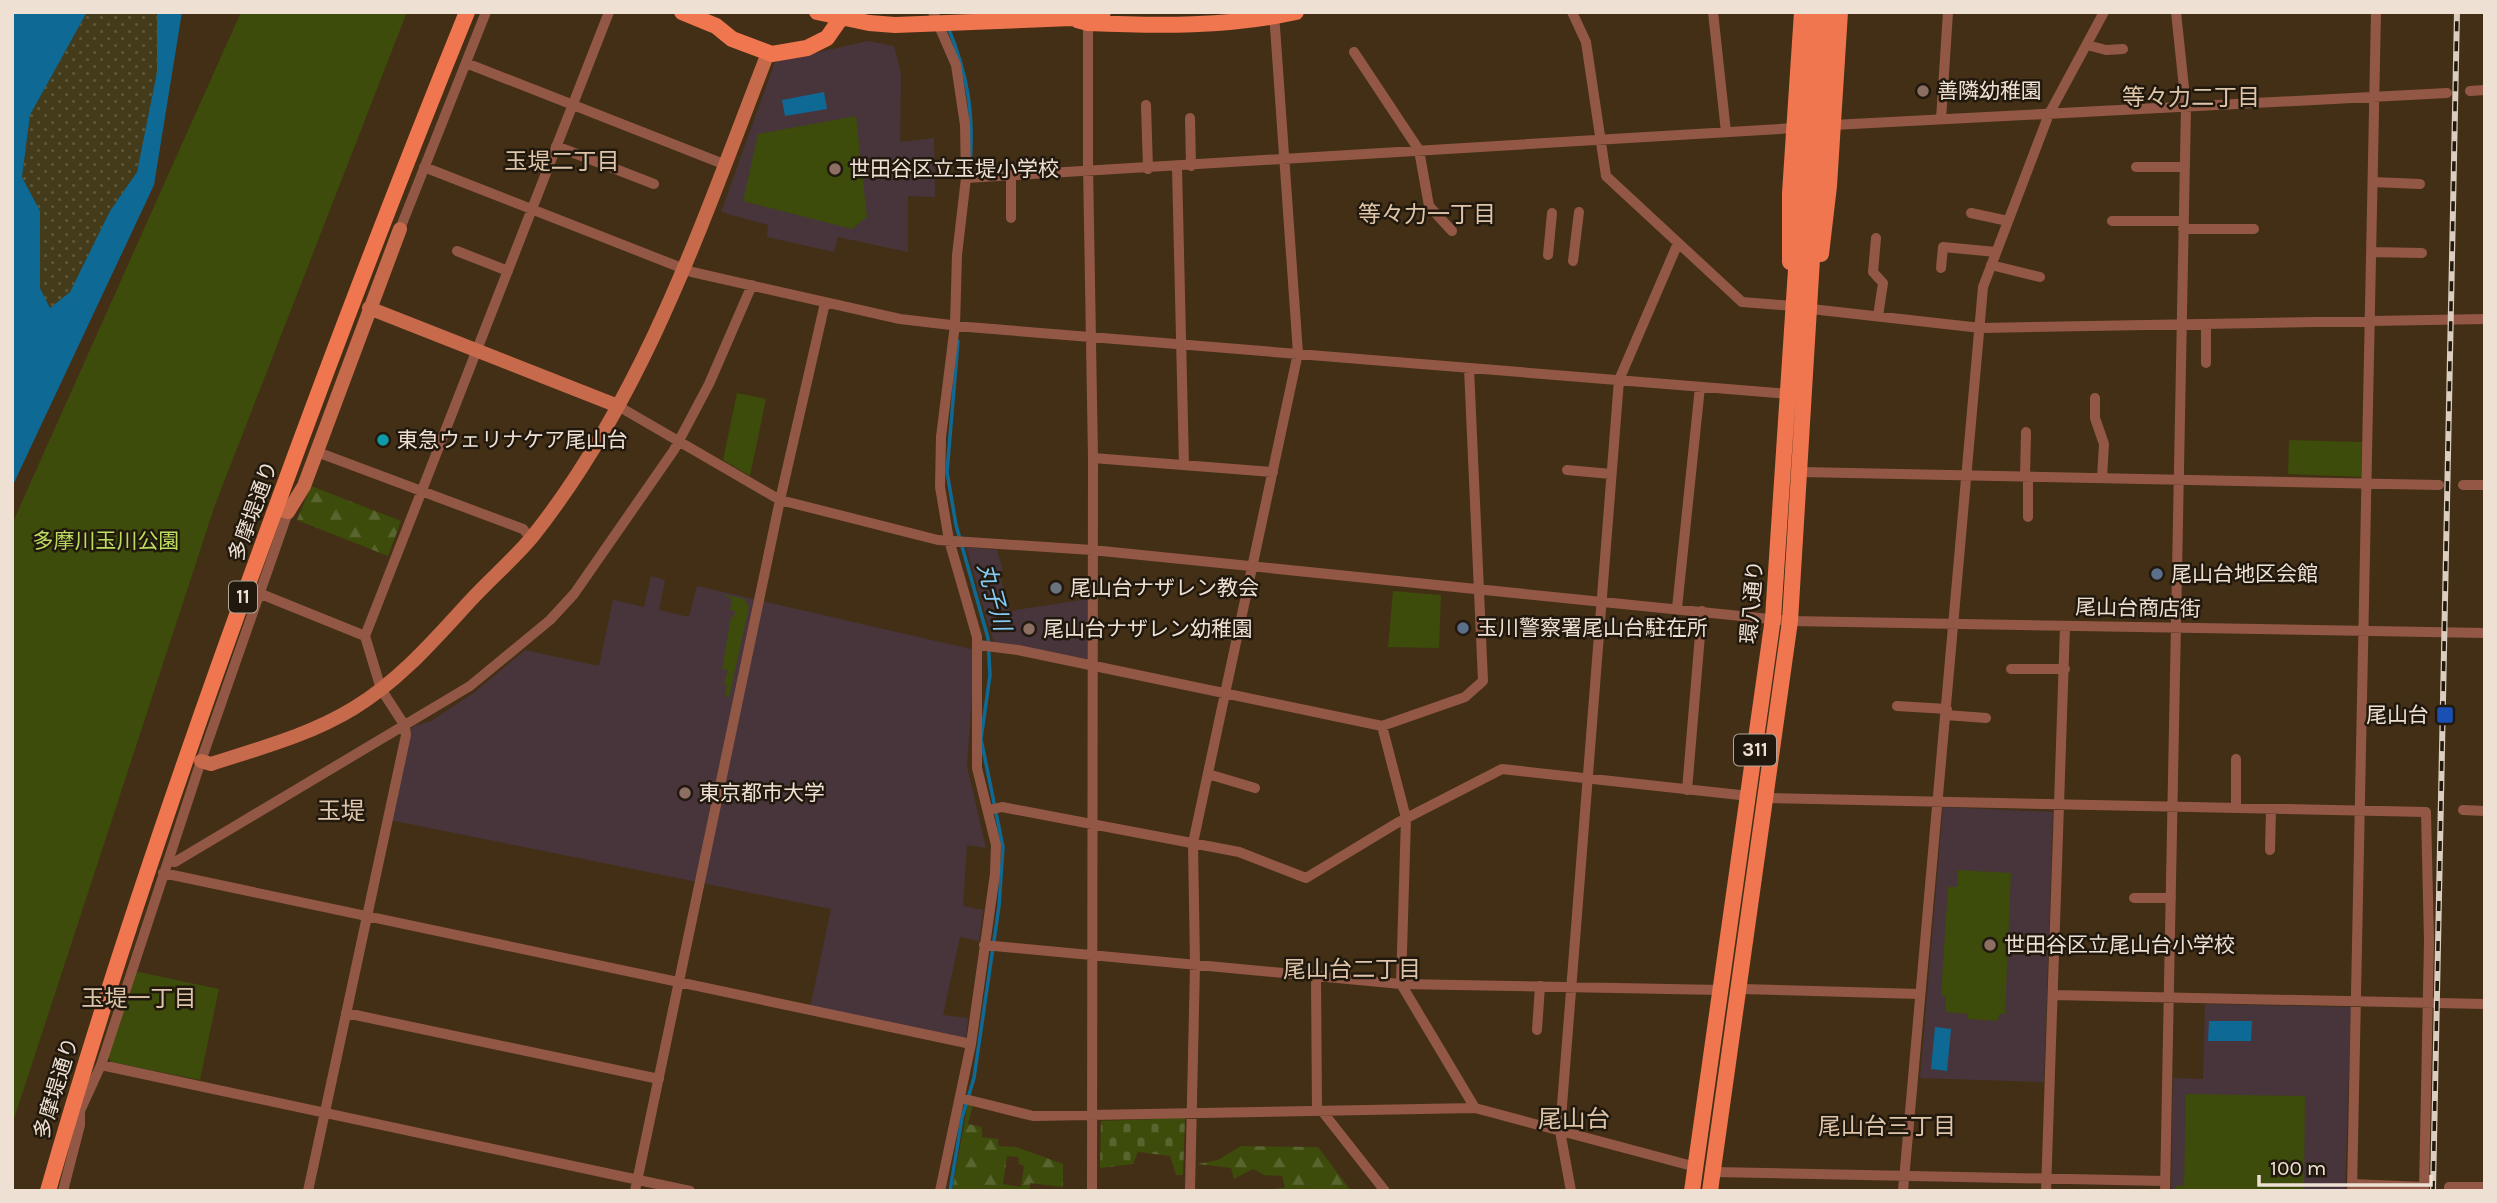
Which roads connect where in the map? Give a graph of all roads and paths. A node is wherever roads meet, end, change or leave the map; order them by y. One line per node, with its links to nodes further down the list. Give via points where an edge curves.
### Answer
1 (467, 12): 124 (main road, 多摩堤通り / 11)
2 (486, 12): 27 (street)
3 (609, 12): 32 (street)
4 (682, 12): 25 (main road)
5 (817, 12): 19 (main road)
6 (1103, 12): 20 (main road)
7 (1296, 12): 18 (main road)
8 (1572, 12): 41 (street, via 1586,42)
9 (1713, 12): 40 (street)
10 (1802, 12): 39 (main road)
11 (1814, 12): 84 (main road, 環八通り / 311)
12 (1827, 12): 86 (main road, 環八通り / 311)
13 (1840, 12): 38 (main road)
14 (1948, 12): 37 (street)
15 (2104, 12): 23 (street)
16 (2176, 12): 34 (street)
17 (2376, 12): 31 (street)
18 (1274, 15): 22 (main road, via 1184,26); 44 (street)
19 (841, 18): 21 (main road, via 883,24); 25 (main road, via 827,38 807,48)
20 (1072, 18): 21 (main road); 22 (main road)
21 (942, 20): 54 (street, via 961,86)
22 (1088, 23): 52 (street)
23 (2087, 45): 24 (street); 35 (street)
24 (2123, 49)
25 (768, 52): 45 (street)
26 (1354, 52): 43 (street)
27 (466, 63): 32 (street); 47 (street)
28 (2485, 90): 29 (street)
29 (2470, 91)
30 (2447, 93): 31 (street)
31 (2374, 96): 34 (street); 55 (street)
32 (573, 105): 42 (street); 45 (street)
33 (1146, 105): 51 (street)
34 (2186, 107): 35 (street); 50 (street)
35 (2049, 114): 37 (street); 63 (street)
36 (1190, 118): 46 (street)
37 (1941, 120): 38 (street)
38 (1833, 125): 86 (main road, via 1824,241)
39 (1795, 128): 40 (street); 84 (main road, via 1788,238)
40 (1726, 132): 41 (street)
41 (1600, 139): 43 (street); 70 (street, via 1607,178)
42 (556, 146): 56 (street); 58 (street)
43 (1419, 150): 44 (street); 68 (street, via 1429,206)
44 (1285, 158): 46 (street); 97 (street)
45 (726, 164): 77 (street)
46 (1191, 166): 48 (street)
47 (424, 167): 58 (street); 66 (street)
48 (1177, 167): 51 (street); 95 (street)
49 (2136, 167): 50 (street)
50 (2185, 167): 65 (street)
51 (1148, 169): 52 (street)
52 (1088, 172): 53 (street); 94 (street)
53 (1011, 176): 54 (street); 62 (street)
54 (967, 178): 92 (street, via 957,255)
55 (2373, 182): 57 (street); 72 (street)
56 (654, 184)
57 (2420, 184)
58 (532, 208): 77 (street); 79 (street)
59 (1579, 212): 76 (street)
60 (1552, 213): 74 (street)
61 (1971, 213): 63 (street)
62 (1012, 218)
63 (2008, 221): 75 (street)
64 (2112, 221): 65 (street)
65 (2183, 225): 67 (street); 90 (street)
66 (400, 229): 85 (street)
67 (2254, 229)
68 (1452, 231)
69 (1876, 238): 87 (street, via 1873,272 1883,283)
70 (1678, 243): 84 (street, via 1742,302); 100 (street)
71 (457, 251): 79 (street)
72 (2371, 252): 73 (street); 89 (street)
73 (2422, 253)
74 (1548, 255)
75 (1993, 259): 78 (street, via 1943,247); 80 (street); 81 (street); 93 (street, via 1983,287)
76 (1573, 261)
77 (685, 268): 82 (street); 104 (street)
78 (1941, 268)
79 (508, 271): 96 (street)
80 (2026, 271)
81 (2040, 277)
82 (752, 285): 83 (street); 106 (street)
83 (825, 303): 92 (street); 123 (street)
84 (1793, 306): 102 (main road, 環八通り / 311)
85 (369, 308): 96 (street); 107 (street)
86 (1811, 309): 87 (street); 112 (main road, 環八通り / 311)
87 (1878, 316): 93 (street)
88 (2485, 319): 89 (street)
89 (2370, 321): 91 (street); 118 (street)
90 (2181, 325): 91 (street); 93 (street); 117 (street)
91 (2206, 325): 98 (street)
92 (956, 326): 94 (street); 127 (street, via 939,461)
93 (1981, 328): 114 (street)
94 (1092, 337): 95 (street); 108 (street)
95 (1181, 343): 97 (street); 109 (street)
96 (479, 351): 104 (street); 122 (street)
97 (1298, 353): 99 (street); 111 (street)
98 (2206, 363)
99 (1469, 368): 100 (street); 130 (street)
100 (1619, 380): 101 (street); 113 (street)
101 (1700, 387): 102 (street); 133 (street)
102 (1788, 394): 135 (main road, 環八通り / 311)
103 (2095, 398): 116 (street, via 2095,418 2104,444)
104 (618, 406): 106 (street, 尾山台商店街); 126 (street)
105 (2026, 432): 115 (street)
106 (679, 441): 123 (street, 尾山台商店街); 152 (street, via 574,594 550,620 470,687)
107 (317, 452): 122 (street); 124 (street, via 304,486)
108 (1093, 458): 109 (street); 128 (street)
109 (1184, 465): 111 (street)
110 (1567, 470): 113 (street)
111 (1273, 472): 129 (street)
112 (1801, 472): 114 (street); 136 (main road, 環八通り / 311)
113 (1611, 474): 132 (street)
114 (1968, 475): 115 (street); 137 (street)
115 (2027, 477): 116 (street); 125 (street)
116 (2102, 478): 117 (street)
117 (2179, 479): 118 (street); 139 (street)
118 (2367, 483): 119 (street); 140 (street)
119 (2439, 485)
120 (2463, 485): 121 (street)
121 (2485, 485)
122 (422, 492): 126 (street, via 523,529); 142 (street)
123 (780, 500): 127 (street, 尾山台商店街); 184 (street)
124 (282, 510): 131 (street); 203 (main road, 多摩堤通り / 11, via 166,810)
125 (2028, 517)
126 (531, 538): 147 (street, via 411,665)
127 (955, 540): 128 (street, 尾山台商店街); 143 (street)
128 (1093, 550): 129 (street, 尾山台商店街); 144 (street)
129 (1252, 566): 130 (street, 尾山台商店街); 148 (street)
130 (1479, 588): 132 (street, 尾山台商店街); 153 (street, via 1483,681 1465,697)
131 (261, 594): 142 (street); 155 (street)
132 (1602, 601): 133 (street, 尾山台商店街); 157 (street)
133 (1677, 608): 134 (street, 尾山台商店街)
134 (1702, 611): 135 (street, 尾山台商店街); 159 (street)
135 (1773, 618): 136 (street, 尾山台商店街); 160 (main road, 環八通り / 311)
136 (1790, 621): 137 (street, 尾山台商店街); 161 (main road, 環八通り / 311)
137 (1955, 624): 138 (street, 尾山台商店街); 150 (street)
138 (2065, 626): 139 (street, 尾山台商店街); 146 (street)
139 (2176, 628): 140 (street, 尾山台商店街); 164 (street)
140 (2364, 631): 141 (street, 尾山台商店街); 169 (street)
141 (2485, 633)
142 (365, 636): 147 (street)
143 (986, 647): 144 (street); 166 (street, via 975,743 977,768)
144 (1093, 666): 148 (street); 172 (street)
145 (2011, 668): 146 (street)
146 (2064, 669): 163 (street)
147 (382, 689): 152 (street); 155 (street, via 308,731 211,764)
148 (1225, 695): 153 (street); 156 (street)
149 (1897, 706): 150 (street)
150 (1946, 712): 151 (street); 162 (street)
151 (1986, 718)
152 (405, 726): 175 (street, via 175,863); 179 (street)
153 (1382, 726): 171 (street)
154 (2236, 759): 165 (street)
155 (201, 761): 175 (street)
156 (1208, 774): 158 (street); 173 (street)
157 (1588, 778): 159 (street); 171 (street, via 1502,769); 187 (street)
158 (1255, 788)
159 (1687, 790): 160 (street)
160 (1749, 796): 188 (main road, 環八通り / 311)
161 (1767, 798): 162 (street); 189 (main road, 環八通り / 311)
162 (1939, 802): 163 (street); 190 (street)
163 (2060, 804): 164 (street); 191 (street)
164 (2173, 807): 165 (street); 178 (street)
165 (2236, 808): 167 (street)
166 (994, 809): 172 (street); 180 (street)
167 (2271, 809): 169 (street); 174 (street)
168 (2463, 810): 170 (street)
169 (2361, 811): 193 (street); 194 (street, via 2426,812)
170 (2485, 811)
171 (1406, 818): 173 (street, via 1306,878 1239,852); 185 (street)
172 (1094, 824): 173 (street); 181 (street)
173 (1193, 843): 182 (street)
174 (2270, 850)
175 (168, 861): 176 (street)
176 (163, 873): 179 (street); 199 (street)
177 (2134, 898): 178 (street)
178 (2171, 898): 192 (street)
179 (366, 917): 184 (street); 196 (street)
180 (990, 946): 181 (street); 198 (street)
181 (1094, 956): 182 (street); 207 (street)
182 (1195, 965): 183 (street); 206 (street)
183 (1316, 976): 185 (street); 204 (street)
184 (680, 984): 198 (street); 200 (street)
185 (1401, 984): 186 (street); 202 (street)
186 (1540, 986): 187 (street); 197 (street)
187 (1573, 986): 188 (street); 208 (street)
188 (1721, 989): 209 (main road, 環八通り / 311)
189 (1740, 989): 190 (street); 210 (main road, 環八通り / 311)
190 (1920, 994): 211 (street)
191 (2053, 995): 192 (street); 213 (street)
192 (2168, 998): 193 (street); 214 (street)
193 (2357, 1002): 194 (street); 215 (street)
194 (2428, 1003): 195 (street); 217 (street)
195 (2485, 1004)
196 (345, 1013): 200 (street); 205 (street)
197 (1537, 1030)
198 (971, 1044): 201 (street)
199 (101, 1065): 203 (street); 205 (street)
200 (659, 1079): 212 (street)
201 (964, 1099): 207 (street, via 1033,1116); 222 (street)
202 (1475, 1108): 204 (street); 208 (street)
203 (76, 1110): 218 (main road, 多摩堤通り / 11); 219 (street, via 80,1125)
204 (1319, 1111): 206 (street); 225 (street)
205 (327, 1113): 212 (street); 220 (street)
206 (1193, 1114): 207 (street); 224 (street)
207 (1093, 1115): 223 (street)
208 (1560, 1131): 209 (street); 226 (street)
209 (1696, 1167): 227 (main road, 環八通り / 311)
210 (1713, 1172): 211 (street); 228 (main road, 環八通り / 311)
211 (1904, 1176): 213 (street); 229 (street)
212 (637, 1185): 221 (street)
213 (2046, 1185): 214 (street)
214 (2165, 1186)
215 (2352, 1187): 217 (street)
216 (2485, 1187): 230 (street, via 2449,1186)
217 (2424, 1189)
218 (48, 1191)
219 (63, 1191)
220 (308, 1191)
221 (690, 1191)
222 (940, 1191)
223 (1092, 1191)
224 (1190, 1191)
225 (1385, 1191)
226 (1571, 1191)
227 (1692, 1191)
228 (1710, 1191)
229 (1903, 1191)
230 (2449, 1191)

